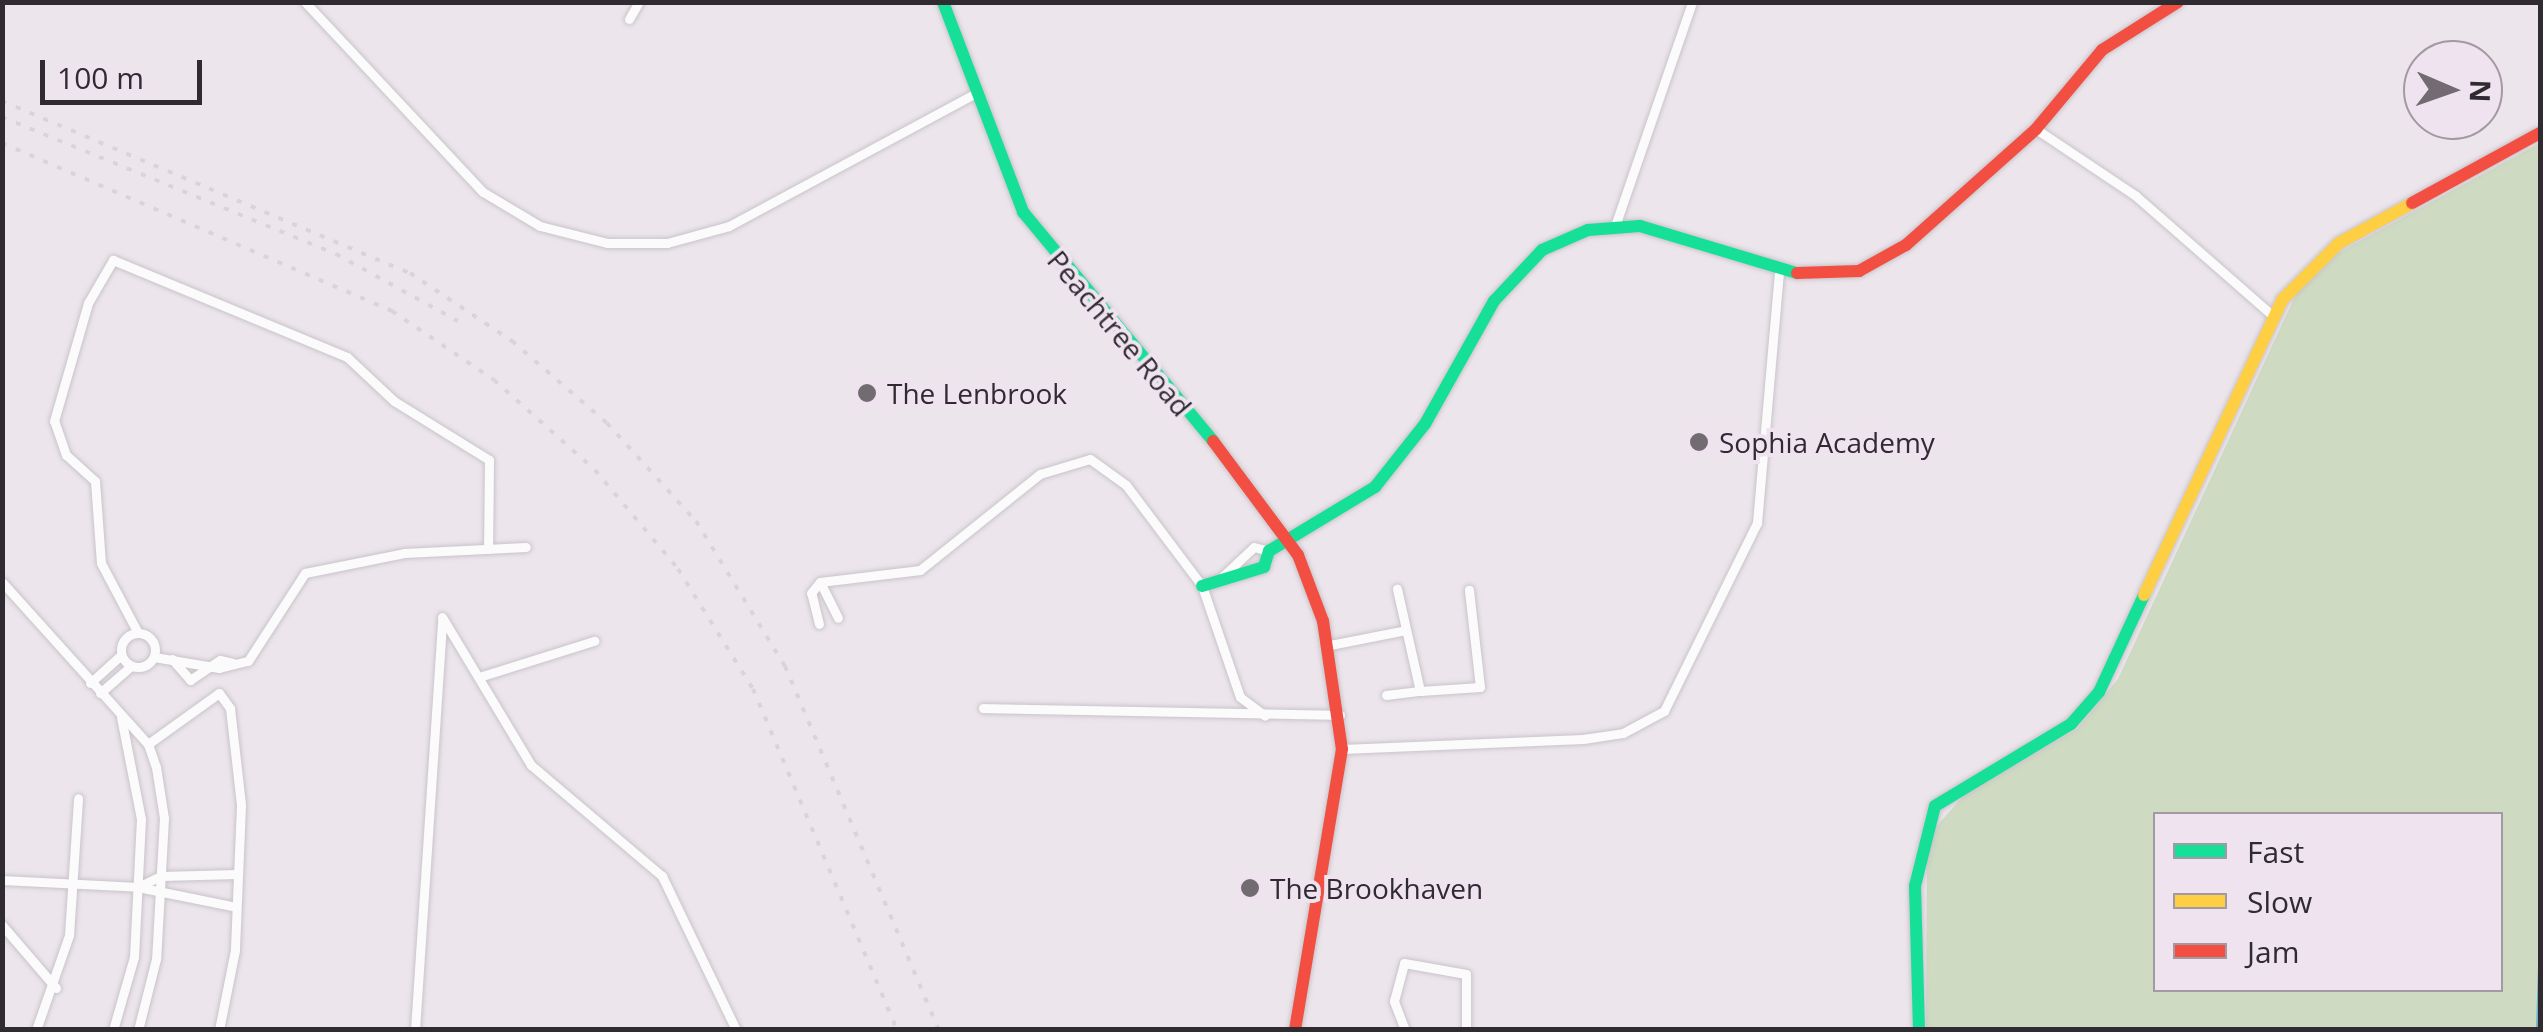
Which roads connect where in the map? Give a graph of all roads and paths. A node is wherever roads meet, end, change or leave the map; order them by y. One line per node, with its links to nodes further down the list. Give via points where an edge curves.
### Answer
1 (321, 2): 6 (street)
2 (639, 2): 7 (street)
3 (944, 2): 8 (main road, Peachtree Road)
4 (1692, 2): 11 (street)
5 (2178, 2): 9 (main road, via 2102,50)
6 (308, 6): 8 (street, via 483,192 540,226 607,243 667,243 729,226)
7 (630, 19)
8 (976, 93): 14 (main road, Peachtree Road, via 1015,196 1043,241)
9 (2036, 129): 12 (main road, via 1884,260 1833,278); 13 (street, via 2136,196)
10 (2540, 133): 13 (main road, via 2339,243)
11 (1615, 226): 12 (main road, via 1664,231); 14 (main road, via 1564,238 1522,266 1398,463 1349,508)
12 (1779, 274): 47 (street, via 1756,523 1664,712 1623,733 1582,738)
13 (2272, 315): 67 (main road, via 2100,692 2071,724 1935,806 1924,827 1915,886)
14 (1289, 539): 17 (main road); 31 (main road, Peachtree Road)
15 (526, 547): 16 (street)
16 (488, 549): 29 (street, via 489,460 394,401 347,357 113,260 88,303 54,421 66,455 96,481 100,563); 35 (street, via 306,573 269,638 236,664)
17 (1269, 551): 18 (street, via 1254,547); 18 (main road, via 1264,566 1240,580)
18 (1223, 576): 21 (main road)
19 (2, 582): 38 (street)
20 (820, 582): 21 (street, via 920,570 1040,474 1090,459 1126,485); 24 (street); 25 (street, via 811,593)
21 (1202, 586): 44 (street, via 1240,697)
22 (1397, 589): 28 (street)
23 (1468, 590): 39 (street, via 1480,687)
24 (834, 606): 25 (street); 26 (street)
25 (815, 612): 27 (street)
26 (838, 618)
27 (819, 624)
28 (1406, 630): 31 (street); 39 (street)
29 (138, 632): 32 (street, via 124,640); 33 (street, via 153,640)
30 (594, 641): 37 (street)
31 (1330, 645): 45 (main road, Peachtree Road)
32 (122, 655): 36 (street); 38 (street)
33 (154, 657): 34 (street); 36 (street)
34 (172, 659): 35 (street); 35 (street, via 190,680)
35 (213, 664)
36 (131, 666): 40 (street)
37 (479, 676): 62 (street, via 442,617); 63 (street, via 531,765 662,876)
38 (90, 683): 40 (street)
39 (1420, 691): 41 (street)
40 (100, 693): 43 (street)
41 (1386, 694)
42 (984, 708): 44 (street)
43 (120, 714): 46 (street); 53 (street, via 141,795)
44 (1265, 716): 45 (street)
45 (1340, 716): 47 (main road, Peachtree Road)
46 (148, 744): 49 (street, via 219,693 226,702 238,738); 50 (street, via 162,792)
47 (1342, 749): 64 (main road, Peachtree Road)
48 (78, 798): 52 (street)
49 (237, 874): 50 (street); 55 (street)
50 (161, 876): 53 (street); 54 (street)
51 (2, 880): 52 (street)
52 (72, 881): 53 (street); 57 (street)
53 (138, 887): 54 (street); 59 (street, via 134,957)
54 (159, 898): 55 (street); 60 (street, via 156,960)
55 (236, 907): 61 (street)
56 (2, 925): 57 (street)
57 (56, 988): 58 (street)
58 (36, 1030)
59 (113, 1030)
60 (138, 1030)
61 (219, 1030)
62 (415, 1030)
63 (736, 1030)
64 (1295, 1030)
65 (1406, 1030): 66 (street, via 1394,1000 1404,962 1466,974)
66 (1466, 1030)
67 (1919, 1030)

